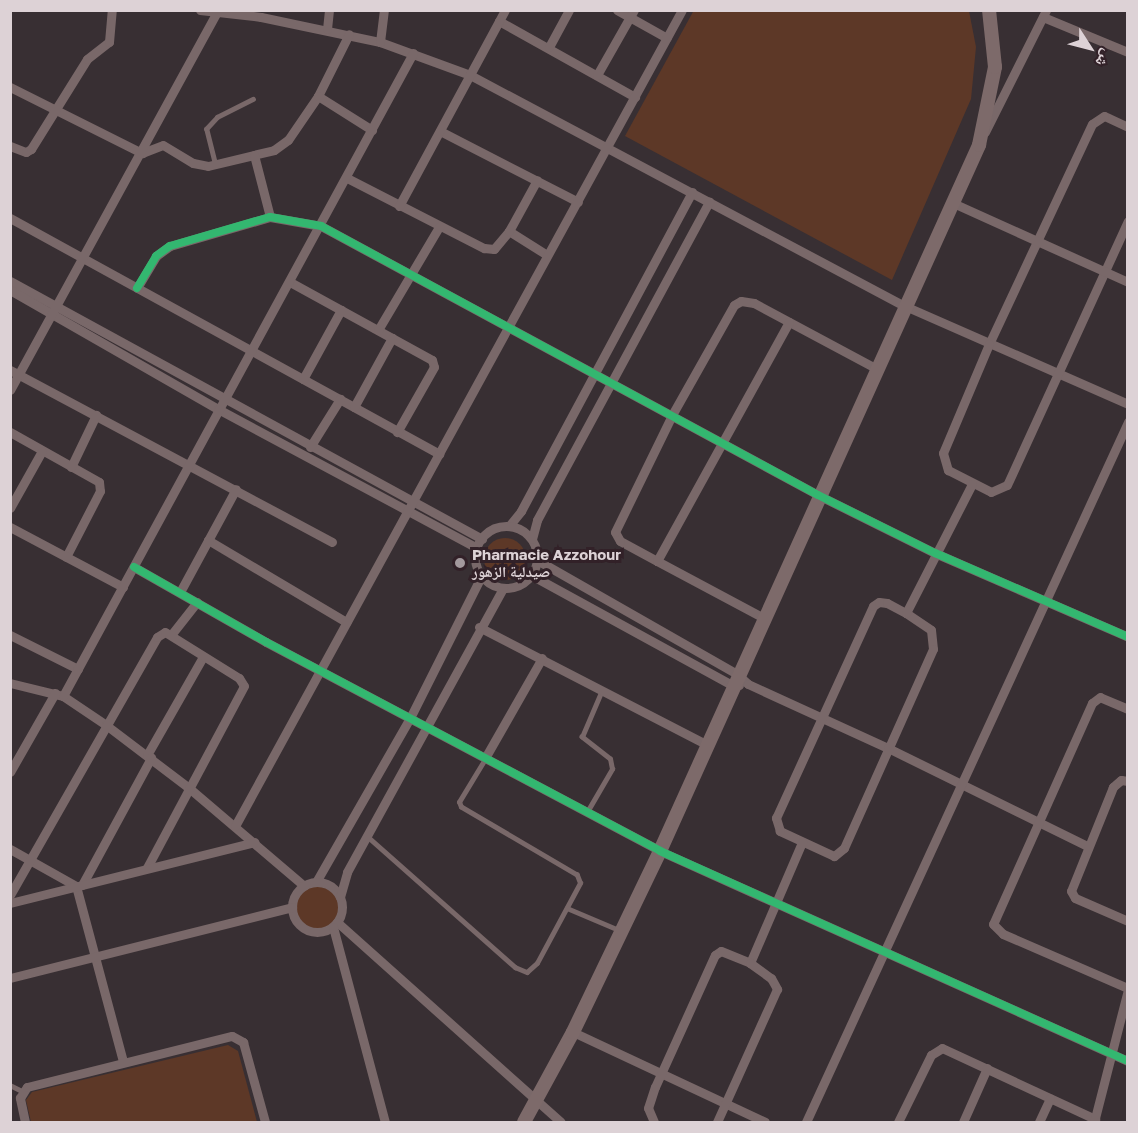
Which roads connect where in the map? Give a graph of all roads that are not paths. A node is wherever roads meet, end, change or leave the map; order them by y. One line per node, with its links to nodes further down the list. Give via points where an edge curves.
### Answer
1 (112, 10): 28 (street, via 109,42 87,59)
2 (200, 10): 10 (street)
3 (329, 10): 15 (street)
4 (384, 10): 18 (street)
5 (505, 10): 14 (street)
6 (569, 10): 19 (street)
7 (617, 10): 12 (street)
8 (682, 10): 17 (street)
9 (989, 10): 32 (main road, via 995,67)
10 (217, 12): 11 (street); 35 (street)
11 (262, 14): 15 (street)
12 (632, 14): 17 (street); 23 (street)
13 (1045, 14): 20 (street); 32 (street)
14 (499, 21): 19 (street); 22 (street)
15 (327, 30): 16 (street)
16 (349, 34): 18 (street); 25 (street)
17 (667, 38): 26 (street)
18 (381, 42): 21 (street)
19 (549, 47): 23 (street)
20 (1128, 52)
21 (413, 53): 22 (street); 30 (street)
22 (470, 75): 31 (street); 34 (street)
23 (597, 75): 26 (street)
24 (10, 87): 28 (street)
25 (318, 96): 30 (street); 36 (street, via 288,141)
26 (635, 97): 34 (street)
27 (253, 99): 37 (lane, via 217,117 206,129)
28 (55, 110): 33 (street, via 31,149 26,152); 35 (street)
29 (1128, 127): 51 (street, via 1104,116 1096,119)
30 (372, 130): 38 (street)
31 (440, 130): 39 (street); 44 (street)
32 (979, 145): 43 (main road)
33 (10, 146)
34 (609, 146): 40 (street); 41 (street)
35 (142, 153): 37 (street, via 163,145 193,163); 53 (street)
36 (254, 155): 37 (street); 45 (street)
37 (215, 164)
38 (347, 178): 44 (street); 48 (street)
39 (537, 180): 41 (street); 50 (street)
40 (692, 192): 42 (street); 73 (street)
41 (578, 202): 52 (street)
42 (709, 202): 61 (street); 75 (street)
43 (953, 203): 51 (street); 61 (main road)
44 (399, 206): 49 (street)
45 (270, 217): 48 (street); 59 (street, via 165,248)
46 (10, 218): 53 (street)
47 (1128, 220): 54 (street)
48 (321, 226): 55 (street); 57 (street)
49 (439, 227): 50 (street, via 490,250); 55 (street)
50 (509, 231): 52 (street)
51 (1037, 241): 54 (street); 68 (street)
52 (547, 255): 65 (street)
53 (82, 257): 59 (street); 62 (street)
54 (1104, 271): 58 (street); 72 (street)
55 (409, 274): 65 (street); 66 (street)
56 (10, 281): 62 (street)
57 (290, 282): 63 (street); 69 (street)
58 (1128, 282)
59 (137, 288): 69 (street)
60 (10, 290): 62 (street)
61 (905, 306): 68 (street); 70 (main road)
62 (56, 309): 71 (street); 78 (street)
63 (341, 310): 66 (street); 74 (street)
64 (789, 322): 70 (street); 82 (street, via 747,301 734,306); 86 (street)
65 (507, 326): 73 (street); 89 (street)
66 (378, 330): 67 (street)
67 (392, 338): 80 (street); 85 (street, via 429,357 434,368)
68 (989, 344): 72 (street); 92 (street, via 942,458 948,470)
69 (250, 352): 74 (street); 78 (street)
70 (877, 369): 94 (main road)
71 (15, 372): 76 (street); 81 (street)
72 (1058, 373): 79 (street); 92 (street, via 1007,485 998,492)
73 (595, 374): 75 (street); 97 (street)
74 (303, 379): 77 (street)
75 (611, 383): 82 (street); 100 (street, via 537,520)
76 (10, 390)
77 (340, 399): 80 (street); 87 (street)
78 (220, 404): 87 (street); 90 (street); 95 (street)
79 (1128, 404)
80 (354, 407): 85 (street)
81 (96, 415): 90 (street); 91 (street)
82 (672, 415): 86 (street); 107 (street, via 614,534)
83 (1128, 423): 115 (street)
84 (10, 432): 88 (street)
85 (397, 432): 89 (street)
86 (721, 444): 94 (street); 107 (street)
87 (310, 447): 95 (street)
88 (42, 451): 91 (street); 96 (street)
89 (439, 454): 95 (street)
90 (188, 463): 93 (street); 108 (street)
91 (71, 467): 105 (street, via 95,479 100,488)
92 (972, 484): 104 (street)
93 (236, 489): 101 (street); 102 (street)
94 (818, 495): 104 (street); 117 (main road)
95 (410, 506): 99 (street); 103 (street); 118 (street)
96 (10, 508)
97 (509, 526): 99 (street, via 499,527); 100 (street)
98 (10, 527): 105 (street)
99 (482, 538): 103 (street)
100 (532, 539): 106 (street)
101 (208, 540): 113 (street); 118 (street)
102 (332, 542)
103 (477, 548): 109 (street, via 477,567)
104 (935, 554): 115 (street); 116 (street)
105 (66, 556): 111 (street)
106 (537, 560): 110 (street); 127 (street)
107 (657, 561): 117 (street)
108 (134, 567): 111 (street); 113 (street)
109 (482, 575): 112 (street); 132 (street)
110 (531, 575): 112 (street, via 514,587); 127 (street)
111 (123, 587): 125 (street)
112 (503, 588): 119 (street)
113 (180, 592): 114 (street)
114 (197, 602): 120 (street); 126 (street)
115 (1043, 602): 122 (street); 142 (street)
116 (906, 613): 133 (street, via 887,603 873,606); 137 (street, via 931,630 935,640)
117 (762, 617): 127 (main road)
118 (346, 622): 126 (street)
119 (479, 627): 124 (street); 135 (street)
120 (171, 634): 123 (street); 134 (street, via 165,632 157,637)
121 (10, 635): 125 (street)
122 (1128, 637)
123 (203, 657): 138 (street); 143 (street, via 239,678 244,686)
124 (542, 658): 129 (street); 139 (street)
125 (78, 669): 130 (street)
126 (319, 671): 132 (street); 146 (street)
127 (734, 680): 133 (street); 136 (main road)
128 (10, 683): 130 (street)
129 (603, 688): 136 (street); 144 (lane, via 582,737 610,759 612,769)
130 (59, 694): 134 (street); 140 (street)
131 (1128, 709): 145 (street, via 1100,697 1092,703)
132 (410, 718): 135 (street); 155 (street)
133 (821, 718): 137 (street); 149 (street, via 776,818 780,831)
134 (106, 725): 138 (street); 153 (street)
135 (426, 726): 139 (street); 147 (street)
136 (706, 744): 152 (main road)
137 (888, 748): 142 (street); 149 (street, via 841,853 834,856)
138 (149, 757): 143 (street); 156 (street)
139 (485, 758): 144 (street); 163 (lane, via 459,802 577,875 580,883)
140 (10, 772)
141 (1128, 781): 150 (street, via 1122,780 1113,787)
142 (960, 783): 145 (street); 167 (street)
143 (189, 788): 146 (street); 154 (street)
144 (587, 812): 152 (street)
145 (1036, 820): 150 (street); 171 (street, via 993,924 1003,934)
146 (235, 826): 148 (street)
147 (367, 836): 159 (street, via 347,872); 163 (lane, via 515,967 526,972 537,963)
148 (254, 842): 154 (street); 157 (street)
149 (802, 842): 160 (street)
150 (1087, 846): 164 (street, via 1073,895)
151 (10, 849): 153 (street)
152 (660, 851): 160 (street); 166 (main road)
153 (31, 860): 156 (street); 158 (street)
154 (147, 868): 156 (street)
155 (316, 882): 157 (street); 159 (street, via 330,886)
156 (79, 886): 161 (street); 168 (street)
157 (304, 886): 162 (street)
158 (10, 895)
159 (340, 897): 165 (street, via 341,914)
160 (775, 902): 167 (street); 169 (street)
161 (10, 903)
162 (292, 907): 165 (street, via 297,922 310,931); 168 (street)
163 (567, 908): 166 (lane)
164 (1128, 921)
165 (335, 924): 181 (street); 183 (street)
166 (621, 931): 172 (main road)
167 (884, 953): 173 (street); 193 (street)
168 (97, 956): 170 (street); 175 (street)
169 (750, 963): 177 (street, via 725,951 715,955); 182 (street, via 771,978 777,989 776,997)
170 (10, 978)
171 (1128, 989): 173 (street)
172 (573, 1032): 177 (street); 181 (main road)
173 (1111, 1053): 174 (street); 184 (street)
174 (1128, 1061)
175 (123, 1062): 179 (street); 186 (street, via 237,1036 243,1042)
176 (987, 1068): 180 (street); 194 (street, via 947,1049 937,1050); 195 (street)
177 (661, 1072): 182 (street); 190 (street, via 648,1108)
178 (10, 1085): 179 (lane)
179 (22, 1091): 185 (street)
180 (1050, 1098): 184 (street); 196 (street)
181 (537, 1101): 188 (main road); 189 (street)
182 (725, 1105): 191 (street); 192 (street)
183 (384, 1121): 187 (street)
184 (1095, 1121)
185 (25, 1122)
186 (264, 1122)
187 (372, 1122)
188 (524, 1122)
189 (561, 1122)
190 (654, 1122)
191 (717, 1122)
192 (765, 1122)
193 (806, 1122)
194 (898, 1122)
195 (963, 1122)
196 (1039, 1122)

